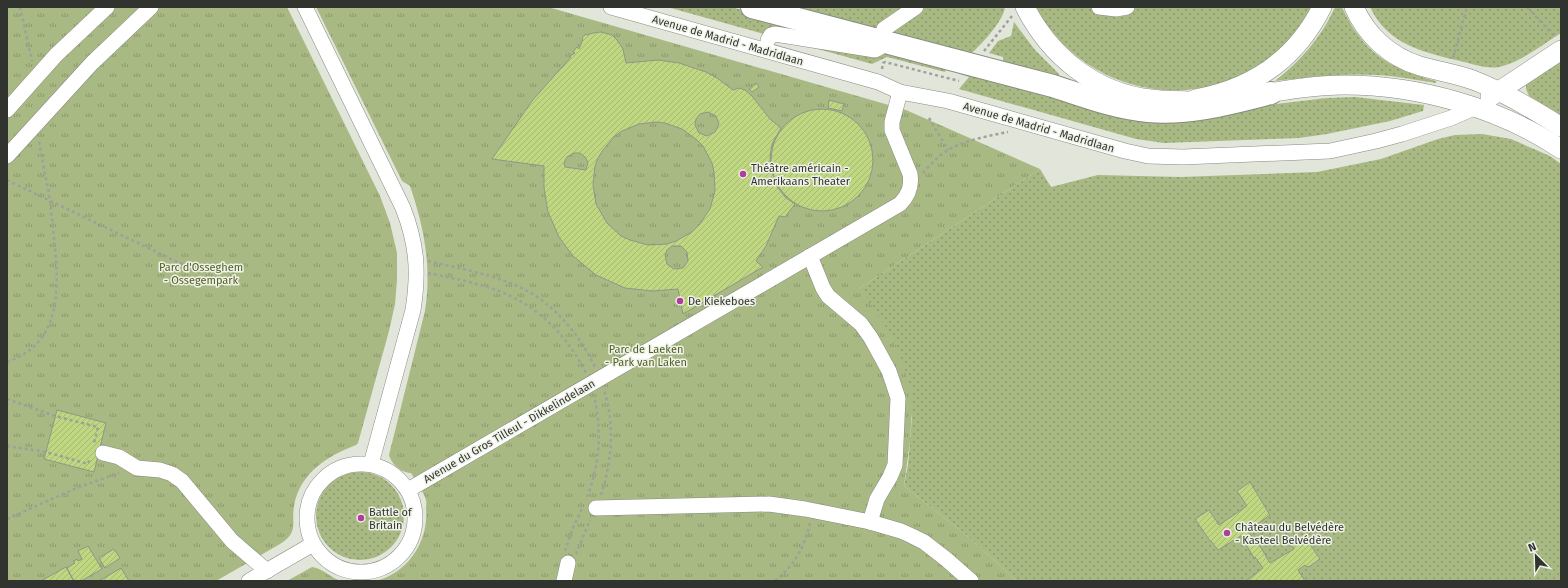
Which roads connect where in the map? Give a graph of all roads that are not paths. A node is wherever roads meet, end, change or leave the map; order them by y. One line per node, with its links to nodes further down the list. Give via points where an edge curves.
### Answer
1 (107, 7): 22 (street, via 56,55)
2 (151, 7): 25 (street, via 92,63)
3 (305, 7): 28 (street, via 403,208 417,264 413,310)
4 (610, 7): 18 (street, Avenue de Madrid - Madridlaan, via 878,82)
5 (752, 7): 13 (highway)
6 (916, 7): 13 (street, via 884,29)
7 (1099, 7): 8 (street)
8 (1127, 7)
9 (1322, 7): 20 (main road, via 1300,42 1261,76 1238,88)
10 (1354, 7): 17 (main road, via 1369,32 1397,56 1420,66 1471,79)
11 (1019, 10): 16 (main road, via 1075,69)
12 (768, 40): 13 (street, via 770,35 775,34 875,50 879,48)
13 (880, 40): 15 (highway)
14 (1559, 44): 17 (main road)
15 (1053, 86): 16 (highway, via 1090,90); 19 (highway, via 1112,104 1149,111 1193,110)
16 (1112, 89): 20 (main road, via 1149,99)
17 (1499, 91): 21 (main road); 23 (main road)
18 (900, 92): 21 (street, Avenue de Madrid - Madridlaan, via 948,101 1134,153 1168,157 1330,150 1402,134); 26 (street, Avenue du Gros Tilleul - Dikkelindelaan, via 892,130 910,174 910,187 905,199 895,208)
19 (1271, 93): 20 (main road, via 1222,100); 21 (main road, via 1321,86 1386,88 1436,96)
20 (1188, 101)
21 (1474, 108): 24 (main road, via 1525,128)
22 (7, 110)
23 (1561, 127)
24 (1561, 149)
25 (7, 156)
26 (810, 256): 29 (street, Avenue du Gros Tilleul - Dikkelindelaan); 31 (street, via 828,296 857,320 871,338 889,371 898,398 895,465 877,499)
27 (95, 453): 34 (street, via 118,457 137,468 172,474 182,481 232,540)
28 (371, 464): 29 (street, via 399,478); 32 (street, via 354,464 337,469 323,479 312,493 307,510 307,527)
29 (408, 490): 32 (street, via 414,507 415,524 410,540 401,555 387,565 371,571 354,571 338,567 324,557)
30 (596, 508): 31 (street, via 769,504)
31 (870, 522): 37 (street, via 901,531 924,542)
32 (313, 544): 34 (street)
33 (568, 564): 36 (street)
34 (267, 571): 35 (street)
35 (249, 581)
36 (564, 581)
37 (971, 581)

